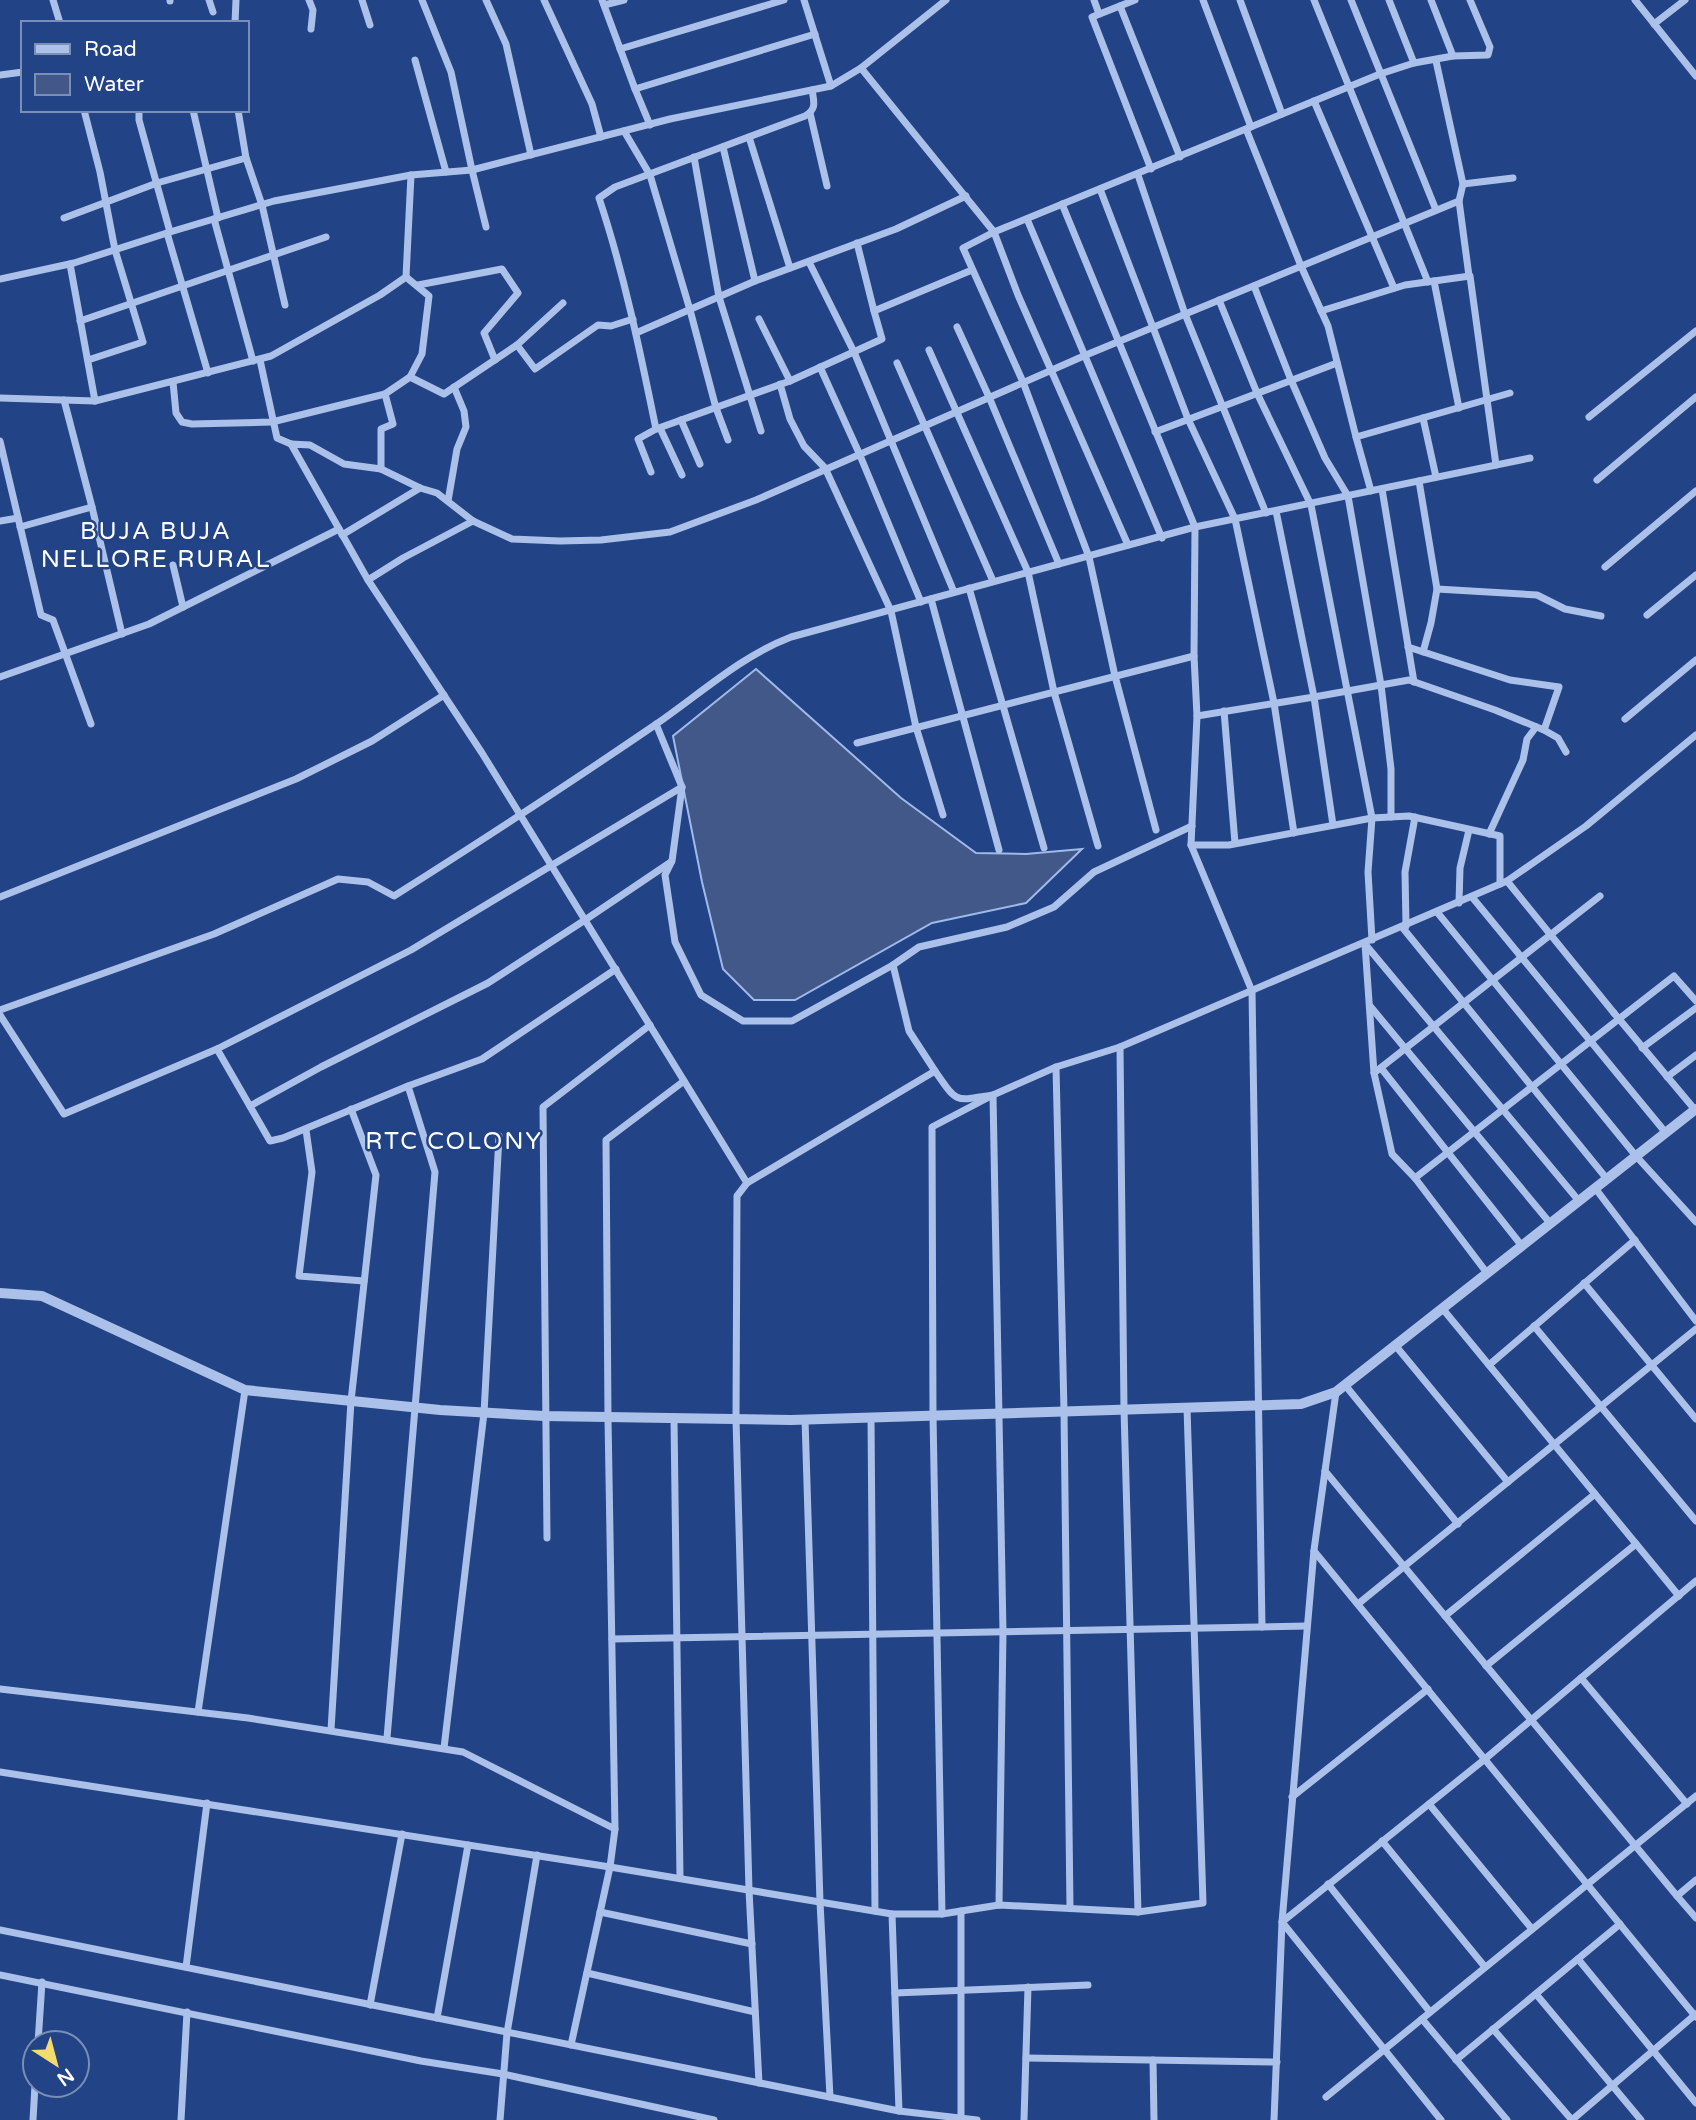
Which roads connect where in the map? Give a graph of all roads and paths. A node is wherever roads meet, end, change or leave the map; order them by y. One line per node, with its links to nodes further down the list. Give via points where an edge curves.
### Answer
1 (53, 0): 28 (street)
2 (209, 0): 26 (street)
3 (236, 0): 29 (street)
4 (309, 0): 32 (street)
5 (362, 0): 31 (street)
6 (422, 0): 67 (street, via 451,72)
7 (486, 0): 61 (street, via 506,44)
8 (544, 0): 58 (street, via 592,104)
9 (624, 0): 24 (street)
10 (784, 0): 34 (street)
11 (804, 0): 33 (street)
12 (946, 0): 39 (street)
13 (1094, 0): 27 (street)
14 (1135, 0): 25 (street)
15 (1203, 0): 56 (street)
16 (1240, 0): 54 (street)
17 (1314, 0): 45 (street)
18 (1351, 0): 41 (street)
19 (1389, 0): 38 (street)
20 (1431, 0): 35 (street)
21 (1470, 0): 35 (street, via 1490,47 1488,55)
22 (1635, 0): 30 (street)
23 (1685, 0): 30 (street)
24 (603, 3): 34 (street)
25 (1120, 6): 27 (street); 63 (street)
26 (213, 12)
27 (1099, 14): 66 (street, via 1092,17)
28 (59, 21)
29 (235, 21)
30 (1654, 24): 42 (street)
31 (370, 25)
32 (312, 29)
33 (814, 34): 44 (street); 46 (street)
34 (620, 49): 46 (street)
35 (1453, 56): 37 (street)
36 (415, 60): 68 (street)
37 (1436, 61): 38 (street); 74 (street)
38 (1414, 63): 41 (street)
39 (861, 68): 44 (street); 77 (street)
40 (21, 72): 43 (street)
41 (1380, 74): 45 (street); 82 (street)
42 (1695, 74)
43 (0, 75)
44 (831, 86): 47 (street)
45 (1349, 86): 48 (street); 86 (street)
46 (635, 89): 55 (street)
47 (812, 90): 53 (street, via 815,106); 55 (street)
48 (1314, 101): 54 (street); 91 (street)
49 (84, 112): 79 (street)
50 (139, 112): 73 (street)
51 (193, 112): 65 (street)
52 (238, 112): 64 (street)
53 (810, 113): 59 (street); 75 (street)
54 (1282, 114): 56 (street)
55 (650, 125): 57 (street)
56 (1249, 128): 63 (street); 97 (street)
57 (624, 131): 58 (street); 70 (street)
58 (601, 137): 61 (street)
59 (749, 137): 60 (street); 98 (street)
60 (723, 147): 62 (street); 105 (street)
61 (531, 155): 67 (street)
62 (694, 157): 70 (street); 110 (street)
63 (1180, 157): 66 (street)
64 (246, 158): 65 (street); 81 (street)
65 (207, 168): 73 (street); 84 (street)
66 (1151, 169): 71 (street)
67 (471, 170): 68 (street); 87 (street)
68 (446, 172): 69 (street)
69 (411, 175): 81 (street); 102 (street)
70 (650, 175): 115 (street); 119 (street, via 599,198)
71 (1138, 175): 76 (street); 118 (street)
72 (1513, 178): 74 (street)
73 (157, 183): 79 (street); 88 (street)
74 (1463, 184): 78 (street)
75 (827, 186)
76 (1100, 190): 80 (street); 123 (street)
77 (966, 196): 89 (street); 92 (street)
78 (1459, 201): 82 (street); 101 (street)
79 (106, 203): 83 (street); 93 (street)
80 (1062, 204): 85 (street); 126 (street)
81 (262, 205): 84 (street); 94 (street)
82 (1436, 210): 86 (street)
83 (64, 218)
84 (216, 218): 88 (street); 100 (street)
85 (1027, 219): 89 (street); 130 (street)
86 (1405, 223): 91 (street); 104 (street)
87 (486, 227)
88 (168, 232): 93 (street); 107 (street)
89 (994, 232): 99 (street, via 963,248); 137 (street)
90 (326, 237): 94 (street)
91 (1371, 237): 97 (street); 109 (street)
92 (857, 243): 95 (street); 116 (street)
93 (115, 250): 96 (street); 113 (street)
94 (273, 255): 100 (street); 114 (street)
95 (809, 261): 98 (street); 129 (street)
96 (70, 264): 103 (street); 121 (street)
97 (1301, 266): 108 (street); 117 (street)
98 (790, 268): 105 (street)
99 (972, 270): 116 (street); 143 (street)
100 (229, 271): 107 (street); 132 (street)
101 (1469, 276): 104 (street); 154 (street)
102 (406, 277): 106 (street); 132 (street, via 308,336)
103 (0, 279)
104 (1431, 281): 109 (street); 158 (street)
105 (755, 282): 110 (street)
106 (418, 285): 133 (street, via 502,269 518,293 484,333); 139 (street, via 429,296 422,354)
107 (182, 286): 113 (street); 138 (street)
108 (1254, 286): 111 (street); 140 (street)
109 (1394, 288): 117 (street)
110 (719, 297): 115 (street); 149 (street)
111 (1219, 300): 118 (street); 146 (street)
112 (563, 303): 127 (street)
113 (131, 304): 121 (street); 131 (street, via 143,342)
114 (285, 305)
115 (690, 310): 125 (street); 157 (street)
116 (874, 311): 129 (street, via 882,339)
117 (1321, 311): 135 (street)
118 (1185, 314): 123 (street); 156 (street)
119 (633, 319): 125 (street); 127 (street, via 598,325 535,369)
120 (759, 319): 142 (street)
121 (80, 321): 131 (street)
122 (957, 327): 150 (street)
123 (1153, 327): 126 (street); 162 (street)
124 (1696, 331): 160 (street)
125 (636, 333): 166 (street)
126 (1117, 342): 130 (street); 168 (street)
127 (517, 345): 133 (street)
128 (929, 349): 159 (street)
129 (854, 352): 136 (street); 170 (street)
130 (1086, 355): 137 (street); 202 (street)
131 (88, 360): 155 (street)
132 (256, 360): 138 (street); 164 (street)
133 (495, 360): 145 (street)
134 (897, 363): 165 (street)
135 (1337, 363): 140 (street); 169 (street)
136 (820, 367): 142 (street); 174 (street)
137 (1052, 370): 143 (street); 203 (street)
138 (208, 373): 141 (street)
139 (410, 377): 145 (street, via 444,394); 148 (street)
140 (1291, 380): 146 (street); 189 (street, via 1325,458)
141 (173, 382): 155 (street); 164 (street, via 176,413 182,422)
142 (789, 382): 144 (street)
143 (1023, 382): 150 (street); 204 (street)
144 (780, 384): 149 (street); 179 (street, via 804,446)
145 (454, 387): 190 (street, via 466,427 457,449)
146 (1257, 393): 156 (street); 191 (street)
147 (1510, 393): 154 (street)
148 (385, 394): 164 (street); 178 (street, via 393,424 381,429)
149 (748, 396): 157 (street); 167 (street)
150 (989, 397): 159 (street); 205 (street)
151 (1696, 397): 183 (street)
152 (0, 398): 153 (street)
153 (64, 400): 155 (street); 192 (street)
154 (1487, 400): 158 (street); 177 (street)
155 (95, 401)
156 (1222, 406): 162 (street); 194 (street)
157 (716, 408): 163 (street); 171 (street)
158 (1459, 408): 161 (street)
159 (955, 412): 165 (street); 208 (street)
160 (1589, 417)
161 (1423, 418): 169 (street); 182 (street)
162 (1188, 419): 168 (street); 196 (street)
163 (681, 420): 166 (street); 176 (street)
164 (272, 422): 173 (street, via 277,438)
165 (923, 426): 170 (street); 211 (street)
166 (658, 428): 180 (street, via 638,439); 181 (street)
167 (761, 431)
168 (1155, 432): 200 (street)
169 (1356, 437): 187 (street)
170 (892, 439): 174 (street); 214 (street)
171 (729, 440)
172 (0, 441): 195 (street)
173 (290, 444): 178 (street, via 310,445 344,464); 201 (street)
174 (859, 453): 179 (street); 216 (street)
175 (1530, 458): 177 (street)
176 (700, 464)
177 (1496, 465): 182 (street)
178 (382, 468): 185 (street)
179 (825, 468): 198 (street, via 670,532 601,540 512,539); 218 (street)
180 (651, 472)
181 (682, 475)
182 (1436, 477): 184 (street)
183 (1597, 480)
184 (1419, 481): 186 (street); 213 (street)
185 (420, 488): 190 (street); 201 (street)
186 (1382, 489): 187 (street); 222 (street)
187 (1371, 491): 189 (street)
188 (1696, 491): 207 (street)
189 (1348, 496): 191 (street); 230 (street)
190 (448, 501): 198 (street)
191 (1311, 505): 193 (street); 231 (street)
192 (92, 507): 199 (street); 221 (street)
193 (1276, 510): 194 (street); 234 (street)
194 (1266, 513): 196 (street)
195 (18, 518): 197 (street); 199 (street)
196 (1235, 519): 200 (street); 235 (street)
197 (0, 521)
198 (472, 521): 210 (street)
199 (20, 527): 224 (street, via 41,615 53,620)
200 (1195, 527): 202 (street); 225 (street)
201 (340, 532): 210 (street); 217 (street)
202 (1162, 537): 203 (street)
203 (1128, 545): 204 (street)
204 (1089, 557): 205 (street); 227 (street)
205 (1059, 564): 208 (street)
206 (173, 565): 217 (street)
207 (1605, 567)
208 (1028, 572): 211 (street); 232 (street)
209 (1696, 575): 219 (street)
210 (368, 580): 233 (street)
211 (993, 581): 212 (street)
212 (969, 588): 214 (street); 236 (street)
213 (1437, 589): 220 (street, via 1537,595 1565,609); 223 (street)
214 (954, 592): 215 (street)
215 (931, 599): 216 (street); 238 (street)
216 (921, 602): 218 (street)
217 (183, 607): 221 (street)
218 (891, 611): 242 (street, via 774,643); 243 (street)
219 (1647, 615)
220 (1601, 616)
221 (122, 634): 224 (street)
222 (1408, 647): 223 (street); 229 (street)
223 (1423, 652): 244 (street, via 1510,680 1559,687)
224 (65, 654): 228 (street); 241 (street)
225 (1195, 656): 227 (street); 239 (street)
226 (1696, 660): 240 (street)
227 (1115, 676): 232 (street); 256 (street)
228 (0, 677)
229 (1414, 682): 230 (street); 244 (street)
230 (1381, 685): 231 (street); 251 (street, via 1391,769)
231 (1346, 691): 234 (street); 253 (street)
232 (1054, 692): 236 (street); 262 (street)
233 (444, 695): 250 (street); 269 (street, via 372,741 296,779)
234 (1314, 697): 235 (street); 254 (street)
235 (1274, 703): 237 (street); 258 (street)
236 (1004, 705): 238 (street); 263 (street)
237 (1224, 711): 239 (street); 260 (street)
238 (961, 716): 243 (street); 264 (street)
239 (1197, 716): 255 (street)
240 (1625, 719)
241 (91, 724)
242 (656, 724): 248 (street); 250 (street)
243 (916, 727): 246 (street); 249 (street)
244 (1540, 729): 247 (street, via 1558,738); 259 (street, via 1527,739 1523,760)
245 (1696, 735): 267 (street, via 1586,826)
246 (857, 743)
247 (1566, 752)
248 (682, 787): 265 (street); 266 (street)
249 (943, 815)
250 (521, 816): 266 (street); 286 (street, via 394,896 368,882 338,878 214,934)
251 (1391, 817): 252 (street); 253 (street)
252 (1415, 817): 257 (street); 274 (street, via 1405,872)
253 (1372, 818): 254 (street); 276 (street)
254 (1333, 825): 258 (street)
255 (1192, 826): 261 (street); 278 (street, via 1094,872 1054,907 1007,927 919,947)
256 (1156, 830)
257 (1469, 830): 259 (street); 271 (street, via 1460,868)
258 (1293, 833): 260 (street)
259 (1489, 834): 267 (street, via 1500,836)
260 (1235, 844): 261 (street)
261 (1191, 845): 281 (street)
262 (1098, 846)
263 (1044, 848)
264 (999, 850)
265 (672, 861): 273 (street); 278 (street, via 665,875 675,942 701,995 743,1021 792,1021)
266 (552, 865): 273 (street); 292 (street, via 411,950)
267 (1504, 883): 270 (street); 275 (street)
268 (1600, 896): 275 (street)
269 (0, 897)
270 (1472, 897): 271 (street); 277 (street)
271 (1459, 903): 272 (street)
272 (1437, 912): 274 (street); 280 (street)
273 (586, 920): 279 (street); 304 (street, via 488,983)
274 (1404, 926): 276 (street); 283 (street)
275 (1549, 933): 277 (street); 291 (street)
276 (1368, 942): 281 (street); 284 (street); 288 (street)
277 (1521, 956): 280 (street); 289 (street)
278 (893, 965): 298 (street, via 909,1031)
279 (615, 969): 287 (street); 301 (street, via 482,1059)
280 (1492, 979): 283 (street); 295 (street)
281 (1252, 991): 290 (street); 337 (street)
282 (1696, 1001): 289 (street, via 1674,976)
283 (1463, 1002): 288 (street); 302 (street)
284 (1369, 1006): 293 (street); 297 (street)
285 (1696, 1008): 291 (street)
286 (0, 1012): 292 (street, via 64,1114)
287 (650, 1025): 300 (street); 347 (street, via 543,1107)
288 (1433, 1026): 293 (street); 306 (street)
289 (1591, 1041): 295 (street); 310 (street)
290 (1120, 1047): 296 (street); 341 (street)
291 (1642, 1048): 299 (street)
292 (217, 1049): 304 (street)
293 (1405, 1049): 297 (street); 309 (street)
294 (1696, 1055): 299 (street)
295 (1561, 1064): 302 (street); 313 (street)
296 (1056, 1067): 303 (street); 342 (street)
297 (1378, 1070): 312 (street); 314 (street, via 1392,1154)
298 (935, 1071): 303 (street, via 952,1096 964,1100); 316 (street)
299 (1667, 1077): 307 (street)
300 (684, 1082): 316 (street); 349 (street, via 606,1140)
301 (408, 1086): 305 (street); 339 (street, via 435,1172)
302 (1532, 1087): 306 (street); 315 (street)
303 (993, 1094): 344 (street); 346 (street, via 932,1127)
304 (250, 1106): 308 (street, via 270,1141)
305 (351, 1109): 308 (street); 324 (street, via 376,1175)
306 (1503, 1110): 309 (street); 318 (street)
307 (1696, 1111): 310 (street)
308 (306, 1130): 324 (street, via 312,1172 299,1276)
309 (1474, 1132): 312 (street); 320 (street)
310 (1666, 1133): 313 (street)
311 (499, 1136): 343 (street)
312 (1448, 1152): 314 (street); 322 (street)
313 (1636, 1156): 315 (street); 319 (street)
314 (1415, 1178): 323 (street)
315 (1607, 1179): 317 (street)
316 (747, 1183): 351 (street, via 737,1196)
317 (1595, 1188): 318 (street); 321 (street)
318 (1579, 1201): 320 (street)
319 (1696, 1222)
320 (1550, 1223): 322 (street)
321 (1635, 1240): 325 (street); 328 (street)
322 (1522, 1246): 323 (street)
323 (1487, 1273): 327 (street)
324 (364, 1281): 336 (street)
325 (1584, 1283): 329 (street); 333 (street)
326 (0, 1293): 335 (street, via 42,1296)
327 (1443, 1308): 331 (street); 332 (street)
328 (1696, 1321)
329 (1534, 1326): 332 (street); 338 (street)
330 (1696, 1329): 333 (street)
331 (1395, 1345): 334 (street); 355 (street)
332 (1489, 1365): 353 (street)
333 (1651, 1365): 338 (street); 345 (street)
334 (1340, 1388): 337 (street, via 1301,1404); 354 (street); 358 (street)
335 (245, 1390): 336 (street); 383 (street)
336 (351, 1401): 339 (street); 385 (street)
337 (1259, 1406): 340 (street); 368 (street)
338 (1601, 1406): 353 (street); 357 (street)
339 (416, 1408): 343 (street); 386 (street)
340 (1187, 1408): 341 (street); 369 (street)
341 (1125, 1409): 342 (street); 371 (street)
342 (1064, 1411): 344 (street); 370 (street)
343 (484, 1413): 347 (street); 387 (street)
344 (1000, 1413): 346 (street); 372 (street)
345 (1695, 1414)
346 (933, 1415): 348 (street); 373 (street)
347 (544, 1416): 349 (street); 359 (street)
348 (871, 1417): 352 (street); 374 (street)
349 (608, 1418): 350 (street); 378 (street)
350 (674, 1419): 351 (street); 377 (street)
351 (736, 1419): 352 (street); 376 (street)
352 (805, 1419): 375 (street)
353 (1554, 1445): 355 (street); 356 (street)
354 (1325, 1471): 361 (street); 362 (street)
355 (1508, 1482): 358 (street)
356 (1595, 1494): 360 (street); 366 (street)
357 (1696, 1521)
358 (1458, 1524): 362 (street)
359 (547, 1538)
360 (1636, 1544): 364 (street); 379 (street)
361 (1314, 1550): 365 (street); 367 (street)
362 (1404, 1567): 365 (street); 366 (street)
363 (1696, 1581): 364 (street)
364 (1679, 1596): 380 (street)
365 (1358, 1604): 382 (street)
366 (1446, 1616): 379 (street)
367 (1307, 1626): 368 (street); 391 (street)
368 (1262, 1627): 369 (street)
369 (1195, 1628): 371 (street); 414 (street, via 1203,1903)
370 (1066, 1630): 371 (street); 372 (street); 410 (street)
371 (1130, 1630): 414 (street)
372 (1003, 1632): 373 (street); 409 (street)
373 (937, 1633): 374 (street); 416 (street)
374 (873, 1634): 375 (street); 411 (street)
375 (812, 1635): 376 (street); 408 (street)
376 (742, 1636): 377 (street); 406 (street)
377 (677, 1637): 378 (street); 402 (street)
378 (612, 1639): 395 (street)
379 (1486, 1666): 384 (street)
380 (1581, 1678): 384 (street); 394 (street)
381 (0, 1689): 383 (street)
382 (1428, 1689): 388 (street); 391 (street)
383 (198, 1712): 385 (street)
384 (1531, 1720): 388 (street); 399 (street)
385 (331, 1730): 386 (street)
386 (387, 1738): 387 (street)
387 (444, 1748): 395 (street, via 463,1752)
388 (1485, 1759): 393 (street); 405 (street)
389 (0, 1772): 392 (street)
390 (1696, 1796): 394 (street)
391 (1292, 1797): 418 (street)
392 (206, 1803): 396 (street); 424 (street)
393 (1429, 1804): 397 (street); 421 (street)
394 (1687, 1804): 399 (street)
395 (615, 1829): 401 (street)
396 (402, 1834): 398 (street); 434 (street)
397 (1382, 1841): 404 (street); 425 (street)
398 (468, 1845): 400 (street); 439 (street)
399 (1635, 1846): 405 (street); 407 (street)
400 (537, 1855): 401 (street); 443 (street)
401 (610, 1867): 402 (street); 413 (street)
402 (680, 1878): 406 (street)
403 (1696, 1880): 407 (street)
404 (1328, 1884): 418 (street); 437 (street)
405 (1587, 1885): 419 (street); 421 (street)
406 (749, 1890): 408 (street); 422 (street)
407 (1677, 1896): 417 (street)
408 (820, 1902): 411 (street); 454 (street)
409 (999, 1905): 410 (street); 412 (street)
410 (1070, 1908): 414 (street)
411 (875, 1911): 415 (street)
412 (961, 1911): 416 (street); 431 (street)
413 (600, 1912): 422 (street); 426 (street)
414 (1138, 1912)
415 (892, 1914): 416 (street); 432 (street)
416 (942, 1914)
417 (1696, 1918)
418 (1282, 1922): 445 (street); 450 (street)
419 (1620, 1924): 423 (street); 438 (street)
420 (0, 1930): 424 (street)
421 (1532, 1930): 425 (street)
422 (752, 1944): 436 (street)
423 (1578, 1959): 433 (street); 446 (street)
424 (186, 1967): 434 (street)
425 (1486, 1967): 437 (street)
426 (587, 1973): 436 (street); 444 (street)
427 (0, 1975): 428 (street)
428 (42, 1982): 435 (street); 441 (street)
429 (1088, 1985): 430 (street)
430 (1028, 1987): 431 (street); 447 (street)
431 (961, 1989): 432 (street); 459 (street)
432 (895, 1993): 458 (street)
433 (1536, 1994): 442 (street); 453 (street)
434 (370, 2005): 439 (street)
435 (187, 2012): 451 (street); 461 (street)
436 (755, 2012): 452 (street)
437 (1430, 2012): 440 (street)
438 (1695, 2015): 446 (street)
439 (437, 2018): 443 (street)
440 (1422, 2019): 445 (street); 449 (street)
441 (39, 2029)
442 (1493, 2029): 449 (street); 470 (street)
443 (507, 2033): 444 (street); 451 (street)
444 (571, 2045): 452 (street)
445 (1384, 2050): 455 (street); 468 (street)
446 (1654, 2050): 453 (street); 457 (street)
447 (1026, 2058): 448 (street); 465 (street)
448 (1153, 2060): 450 (street); 466 (street)
449 (1456, 2060): 469 (street)
450 (1276, 2062): 467 (street)
451 (503, 2074): 462 (street); 463 (street)
452 (759, 2083): 454 (street)
453 (1612, 2085): 470 (street); 471 (street)
454 (830, 2097): 458 (street)
455 (1326, 2097)
456 (34, 2099): 460 (street)
457 (1696, 2103)
458 (899, 2110): 459 (street)
459 (961, 2118): 464 (street)
460 (33, 2120)
461 (181, 2120)
462 (500, 2120)
463 (715, 2120)
464 (977, 2120)
465 (1024, 2120)
466 (1154, 2120)
467 (1274, 2120)
468 (1441, 2120)
469 (1507, 2120)
470 (1572, 2120)
471 (1642, 2120)

